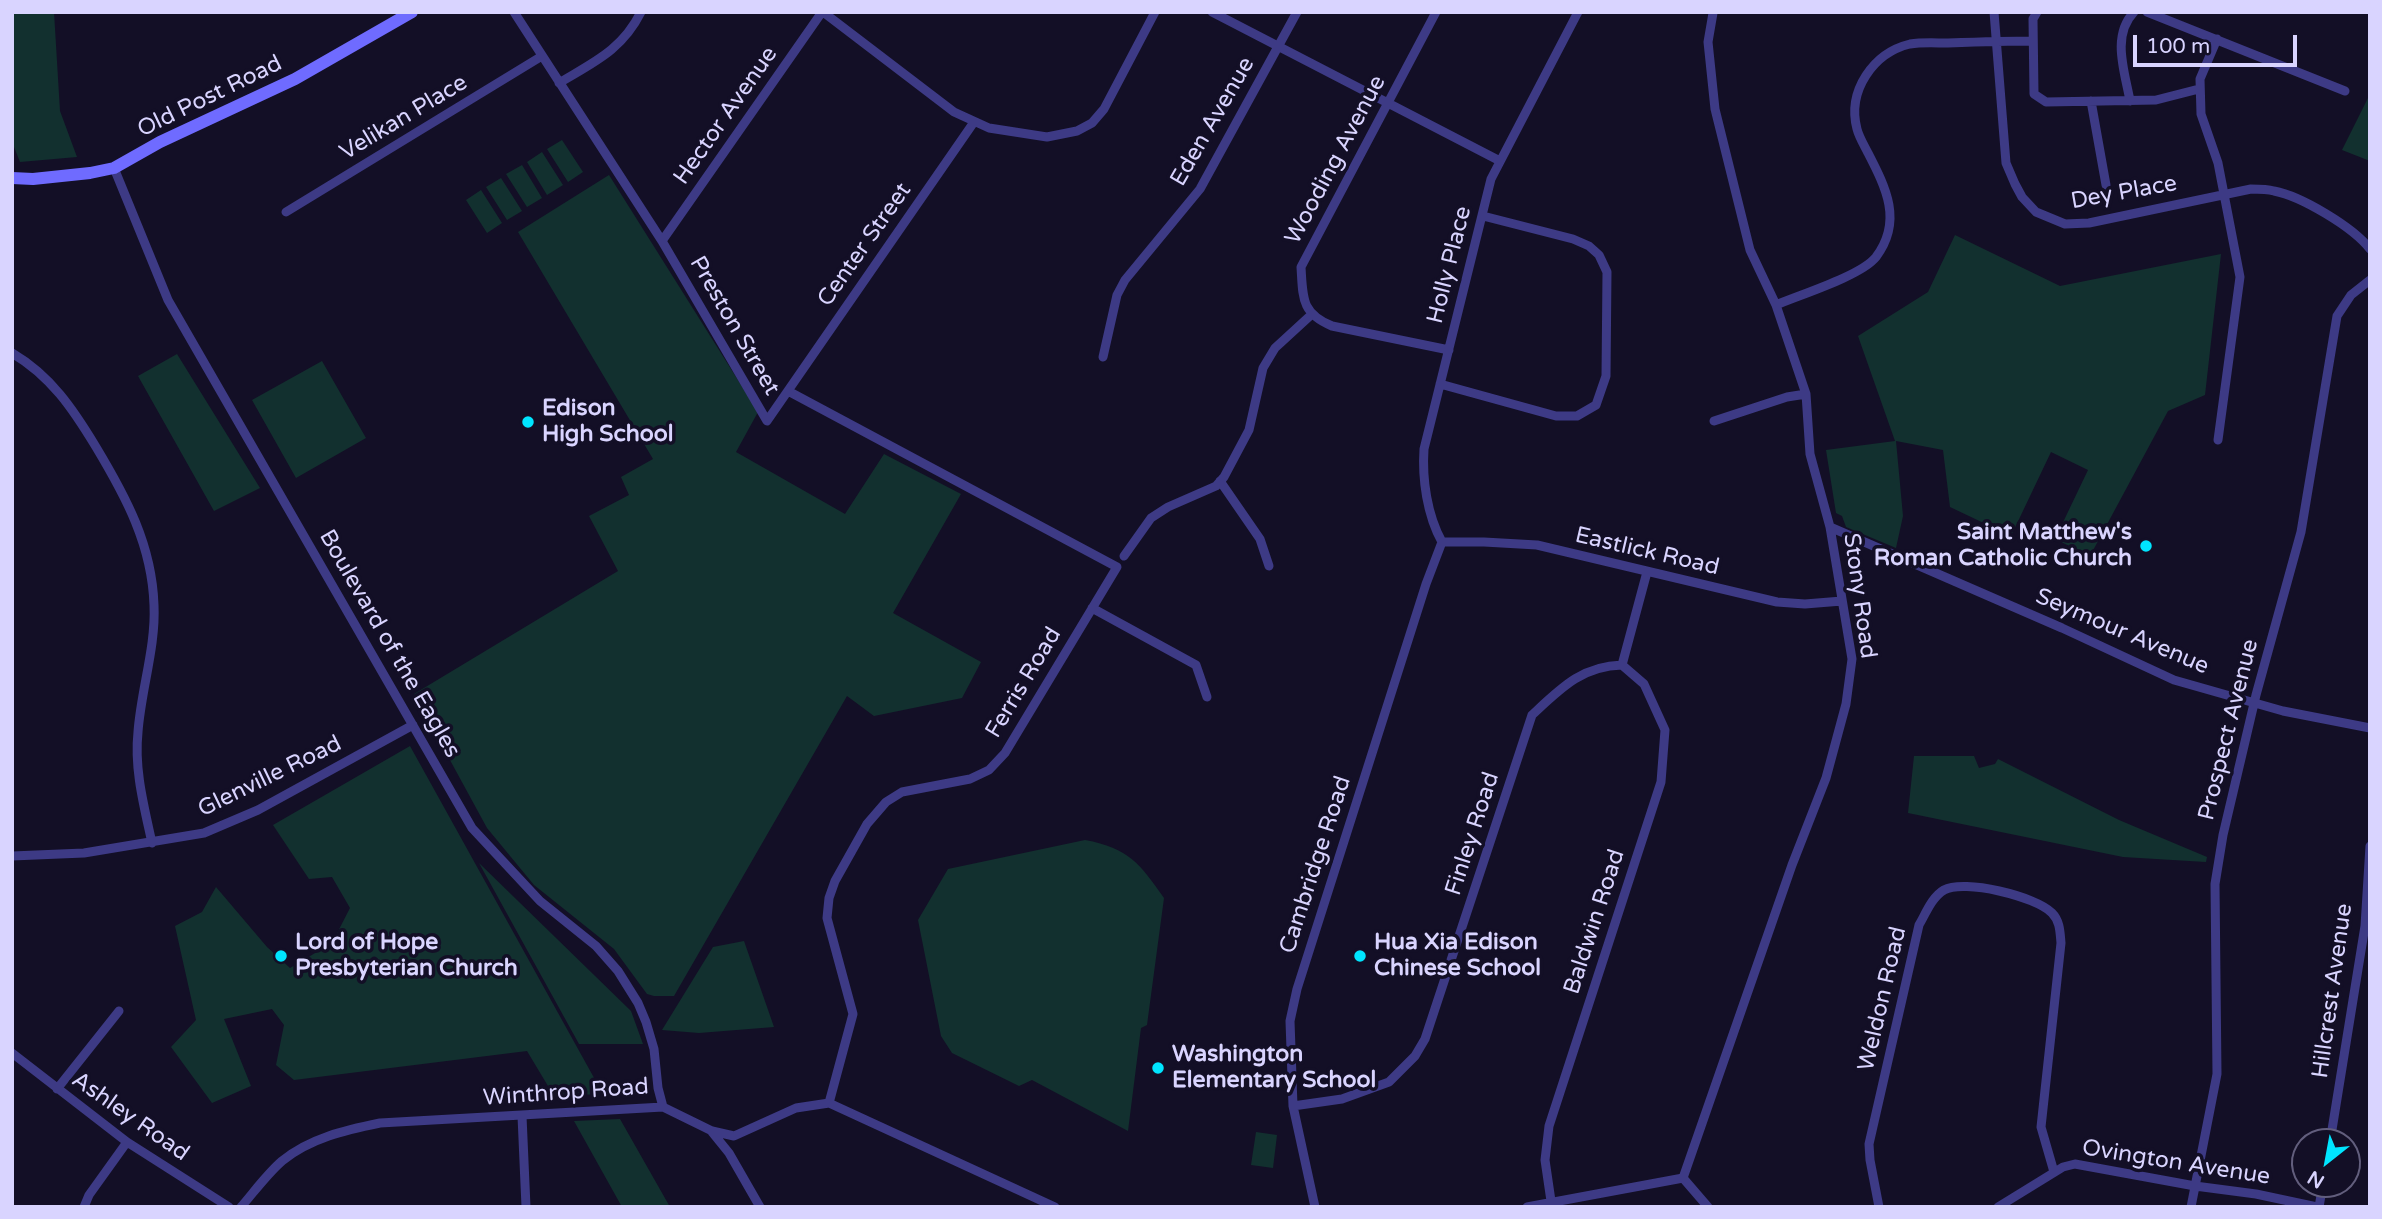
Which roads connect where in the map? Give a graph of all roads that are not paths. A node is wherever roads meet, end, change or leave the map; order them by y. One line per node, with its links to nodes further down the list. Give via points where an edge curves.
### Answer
1 (412, 12): 28 (street, Old Post Road, via 295,79)
2 (514, 12): 19 (street, Preston Street)
3 (641, 12): 20 (street, via 623,42)
4 (823, 12): 26 (street, via 954,112); 34 (street, Hector Avenue)
5 (1155, 12): 26 (street, via 1104,109 1091,123 1047,137)
6 (1212, 12): 18 (street)
7 (1297, 12): 18 (street, Eden Avenue)
8 (1436, 12): 25 (street, Wooding Avenue)
9 (1578, 12): 27 (street, Holly Place)
10 (1713, 12): 37 (street, Stony Road, via 1708,42 1715,109 1750,250)
11 (1994, 12): 16 (street, Dey Place)
12 (2037, 12): 17 (street)
13 (2134, 12): 24 (street, via 2124,24 2120,47)
14 (2147, 12): 15 (street)
15 (2217, 39): 21 (street); 22 (street)
16 (1997, 41): 17 (street); 31 (street, Dey Place, via 2006,163 2022,197 2036,212 2064,224 2090,222); 37 (street, via 1911,44 1886,54 1869,70 1857,94 1855,115 1857,131 1888,195 1887,238 1875,259 1856,272)
17 (2033, 41): 23 (street, via 2034,94 2052,103)
18 (1279, 47): 25 (street); 41 (street, Eden Avenue, via 1200,189 1125,280 1117,295)
19 (542, 57): 20 (street, Preston Street); 32 (street, Velikan Place)
20 (559, 83): 34 (street, Preston Street)
21 (2199, 89): 24 (street); 31 (street)
22 (2345, 91)
23 (2091, 101): 24 (street); 30 (street)
24 (2130, 101)
25 (1389, 103): 27 (street); 38 (street, Wooding Avenue, via 1301,267)
26 (974, 122): 43 (street, Center Street)
27 (1500, 161): 33 (street, Holly Place)
28 (114, 168): 29 (street, Old Post Road); 59 (street, Boulevard of the Eagles, via 168,300)
29 (12, 178)
30 (2106, 185)
31 (2222, 195): 35 (street, Dey Place, via 2251,189 2276,191 2334,219); 46 (street, via 2240,277)
32 (286, 212)
33 (1483, 216): 39 (street, Holly Place); 42 (street, via 1573,239 1600,255 1607,272 1606,376 1596,405 1577,416 1556,416)
34 (662, 242): 43 (street, Preston Street, via 768,421)
35 (2370, 249)
36 (2370, 280): 58 (street, Prospect Avenue, via 2351,295 2337,316 2301,532)
37 (1776, 305): 44 (street, Stony Road)
38 (1311, 315): 39 (street, via 1332,326); 47 (street, via 1275,348 1263,368 1249,430)
39 (1449, 350): 42 (street, Holly Place)
40 (12, 352): 61 (street, via 65,398 125,496 143,541 155,607 138,763)
41 (1103, 357)
42 (1440, 384): 49 (street, Holly Place, via 1422,472)
43 (789, 391): 52 (street, Preston Street)
44 (1806, 394): 45 (street); 48 (street, Stony Road, via 1810,454)
45 (1714, 421)
46 (2218, 440)
47 (1220, 481): 50 (street, via 1151,518); 51 (street, via 1260,539)
48 (1829, 527): 54 (street, Stony Road); 58 (street, Seymour Avenue, via 2174,680)
49 (1442, 542): 53 (street, Eastlick Road, via 1537,545); 68 (street, Cambridge Road, via 1297,989 1290,1021)
50 (1124, 556)
51 (1269, 566)
52 (1117, 567): 55 (street, Ferris Road)
53 (1647, 572): 54 (street, Eastlick Road, via 1777,602); 56 (street)
54 (1842, 601): 75 (street, Stony Road, via 1852,659 1846,704 1826,778)
55 (1092, 608): 57 (street, via 1196,665); 67 (street, Ferris Road, via 1005,754 989,770 970,779 902,792 886,802 867,824 835,881 827,918 853,1014)
56 (1622, 665): 68 (street, Finley Road, via 1602,666 1575,677 1532,715 1425,1039 1415,1056 1389,1082 1342,1099); 77 (street, Baldwin Road, via 1644,684 1665,730 1661,782 1549,1126 1545,1160)
57 (1207, 697)
58 (2254, 703): 60 (street, Seymour Avenue); 76 (street, Prospect Avenue, via 2215,884 2217,1074)
59 (413, 725): 61 (street, Glenville Road, via 258,810 204,833); 69 (street, Boulevard of the Eagles, via 472,828 540,901 596,946 618,971 646,1022)
60 (2370, 728)
61 (152, 842): 63 (street, Glenville Road, via 85,853)
62 (2370, 846): 71 (street, Hillcrest Avenue, via 2365,926)
63 (12, 856)
64 (119, 1010): 66 (street)
65 (12, 1053): 66 (street, Ashley Road)
66 (57, 1089): 73 (street, Ashley Road)
67 (829, 1103): 72 (street, Winthrop Road, via 796,1108 734,1136); 83 (street)
68 (1293, 1106): 84 (street, Cambridge Road)
69 (663, 1107): 70 (street, Winthrop Road); 72 (street, Winthrop Road)
70 (522, 1116): 80 (street, Winthrop Road, via 380,1123 343,1131 293,1153); 81 (street)
71 (2332, 1128)
72 (712, 1131): 82 (street)
73 (127, 1142): 78 (street); 79 (street, Ashley Road)
74 (2054, 1172): 76 (street, Ovington Avenue, via 2076,1164); 87 (street, Weldon Road, via 2041,1127 2060,926 2052,913 2017,895 1947,888 1938,894 1919,925 1870,1144); 88 (street, Ovington Avenue)
75 (1683, 1178): 77 (street); 86 (street)
76 (2195, 1186): 89 (street, Prospect Avenue); 90 (street, Ovington Avenue)
77 (1551, 1201): 85 (street)
78 (83, 1207)
79 (229, 1207)
80 (241, 1207)
81 (526, 1207)
82 (760, 1207)
83 (1055, 1207)
84 (1315, 1207)
85 (1527, 1207)
86 (1708, 1207)
87 (1879, 1207)
88 (1998, 1207)
89 (2191, 1207)
90 (2318, 1207)

